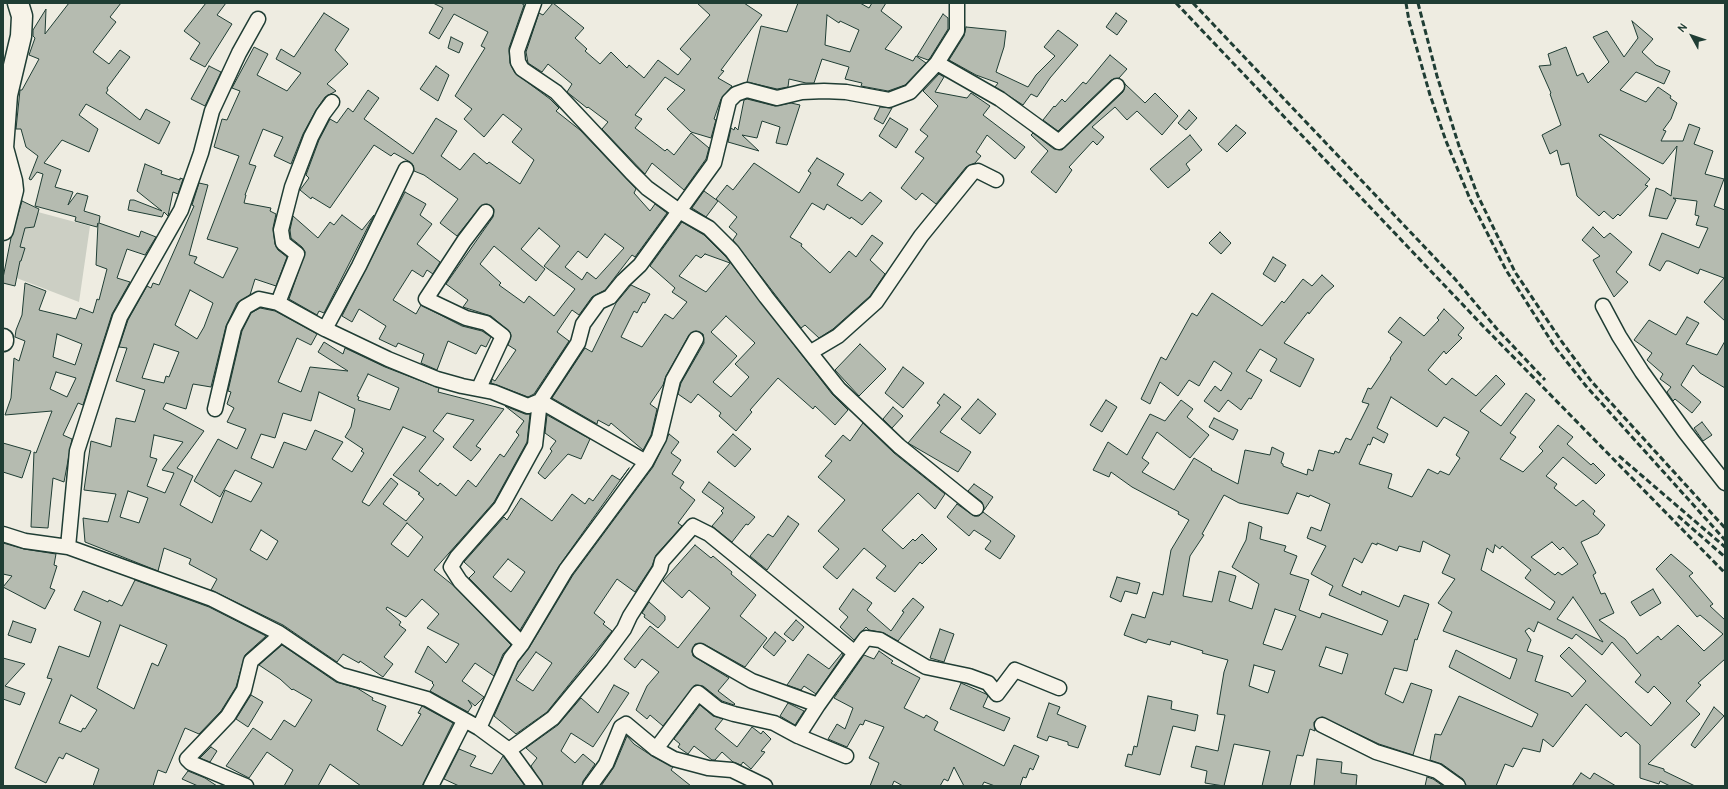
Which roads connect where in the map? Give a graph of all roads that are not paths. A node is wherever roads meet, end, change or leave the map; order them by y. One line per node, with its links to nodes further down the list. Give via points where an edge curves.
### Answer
1 (18, 3): 8 (street, via 22,16 21,36 8,95)
2 (534, 3): 11 (street, via 517,51 522,69 556,92 647,188)
3 (957, 3): 5 (street, via 957,31)
4 (258, 20): 26 (street, via 239,53 212,111 181,210 120,317 77,451)
5 (937, 63): 6 (street, via 1000,99 1059,142); 11 (street, via 910,92 889,100 846,92 824,91 802,92 777,98 746,90 736,94 729,100 714,163)
6 (1117, 86)
7 (332, 102): 14 (street, via 311,137 292,186 281,230 283,243 297,254)
8 (3, 148): 13 (street, via 13,190)
9 (406, 169): 16 (street, via 359,266)
10 (996, 180): 18 (street, via 978,171 973,172 921,236 876,302 838,336)
11 (679, 211): 18 (street, via 709,228 732,251); 20 (street, via 640,265 623,280 610,297 599,302 583,324 578,343)
12 (486, 212): 19 (street, via 426,299 466,318 486,323 503,336)
13 (3, 230)
14 (278, 303): 16 (street); 21 (street, via 258,299 245,307 234,328)
15 (1603, 306): 23 (street, via 1642,372)
16 (325, 328): 19 (street, via 388,359 437,379)
17 (696, 339): 22 (street, via 672,380 659,438)
18 (811, 352): 24 (street, via 839,389 862,412 899,446)
19 (479, 388): 20 (street, via 528,406)
20 (540, 401): 22 (street); 28 (street, via 535,445 501,507 451,567 460,581)
21 (215, 409)
22 (646, 462): 28 (street, via 566,570)
23 (1725, 482)
24 (976, 508)
25 (3, 534): 26 (street, via 25,541)
26 (68, 547): 27 (street, via 212,599)
27 (279, 633): 33 (street, via 341,674 427,698); 40 (street, via 275,640 251,661 244,690 228,716 187,759)
28 (522, 644): 35 (street, via 511,658)
29 (700, 651): 32 (street, via 752,681)
30 (856, 652): 31 (street, via 866,638 880,640 926,667 969,676 988,683 997,694 1015,670); 32 (street); 38 (street, via 709,534 693,526 662,561 660,569 624,629 601,660 553,718)
31 (1059, 688)
32 (818, 705): 36 (street)
33 (464, 721): 35 (street); 41 (street)
34 (1322, 725): 45 (street, via 1376,752 1437,771)
35 (479, 728): 38 (street)
36 (798, 736): 37 (street, via 774,723 718,709 698,693); 39 (street)
37 (656, 749): 43 (street, via 624,725 606,764); 44 (street, via 684,763 732,770)
38 (509, 750): 42 (street)
39 (846, 756)
40 (246, 786)
41 (431, 786)
42 (535, 786)
43 (590, 786)
44 (765, 786)
45 (1458, 786)

